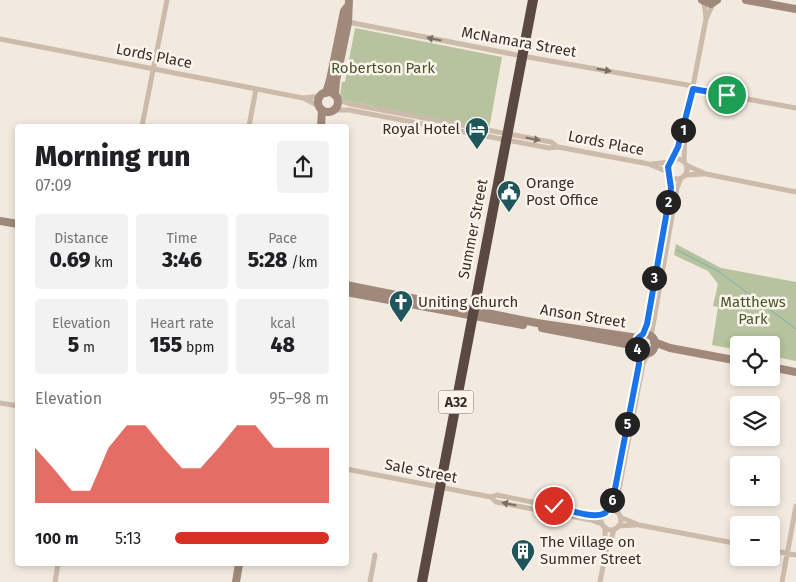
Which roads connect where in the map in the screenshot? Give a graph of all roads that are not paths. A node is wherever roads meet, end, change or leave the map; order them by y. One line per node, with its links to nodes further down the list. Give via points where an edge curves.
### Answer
1 (167, 0): 13 (street)
2 (527, 0): 12 (highway, Summer Street / A32)
3 (533, 0): 12 (highway, Summer Street / A32)
4 (746, 0): 8 (street)
5 (703, 1): 6 (street); 10 (street)
6 (717, 1): 10 (street)
7 (348, 3): 9 (street)
8 (796, 9)
9 (346, 19): 12 (street, McNamara Street, one-way to 9); 16 (street, via 330,80); 17 (street, via 336,81)
10 (706, 19): 14 (street)
11 (0, 39): 13 (street, Lords Place)
12 (519, 56): 14 (street, McNamara Street, one-way to 14); 27 (highway, Summer Street / A32)
13 (153, 69): 15 (street, Lords Place); 23 (street)
14 (693, 88): 20 (street, McNamara Street); 22 (street)
15 (256, 89): 18 (street, Lords Place); 24 (street)
16 (323, 94): 17 (street); 18 (street, Lords Place); 19 (street)
17 (337, 97): 21 (street); 27 (street, Lords Place, via 350,104)
18 (303, 98): 19 (street, Lords Place)
19 (321, 108): 21 (street); 25 (street)
20 (796, 108)
21 (333, 111): 26 (street); 27 (street, Lords Place, via 348,110)
22 (686, 122): 28 (street); 29 (street)
23 (142, 124)
24 (249, 124)
25 (321, 124)
26 (327, 124)
27 (503, 136): 30 (street, Lords Place, via 549,148); 39 (highway, Summer Street / A32)
28 (672, 161): 29 (street, Lords Place); 30 (street, Lords Place); 31 (street)
29 (685, 163): 32 (street); 33 (street)
30 (649, 164): 31 (street, Lords Place)
31 (669, 174): 33 (street, Lords Place, via 675,178); 40 (street, via 671,188 647,324)
32 (706, 174): 33 (street); 34 (street)
33 (683, 176): 40 (street, via 677,188)
34 (796, 192)
35 (0, 221): 36 (street)
36 (15, 224)
37 (349, 286): 39 (street, Anson Street)
38 (349, 292): 39 (street, Anson Street)
39 (470, 312): 40 (street, Anson Street); 41 (street, Anson Street); 48 (highway, Summer Street / A32)
40 (648, 342): 41 (street); 41 (street, Anson Street); 42 (street, Anson Street); 52 (street, via 617,500)
41 (637, 349): 51 (street, via 639,364 613,499)
42 (730, 359)
43 (780, 369): 44 (street)
44 (796, 372)
45 (0, 403): 46 (street)
46 (15, 406)
47 (349, 471): 48 (street, Sale Street)
48 (437, 487): 49 (street, Sale Street); 67 (highway, Summer Street / A32); 68 (highway, Summer Street / A32)
49 (491, 497): 51 (street, Sale Street, via 496,495 592,514); 54 (street, Sale Street, one-way to 49, via 591,520 496,502)
50 (796, 506): 59 (street)
51 (606, 512): 52 (street, Sale Street); 54 (street)
52 (619, 515): 53 (street); 55 (street)
53 (639, 525): 55 (street); 56 (street)
54 (604, 526): 55 (street, Sale Street); 57 (street)
55 (616, 528): 57 (street)
56 (730, 542)
57 (607, 546): 69 (street)
58 (780, 552): 59 (street)
59 (787, 553): 61 (street); 70 (street)
60 (375, 555): 66 (street)
61 (796, 555)
62 (58, 566): 64 (street)
63 (239, 566): 65 (street)
64 (55, 582)
65 (236, 582)
66 (370, 582)
67 (416, 582)
68 (422, 582)
69 (600, 582)
70 (782, 582)

